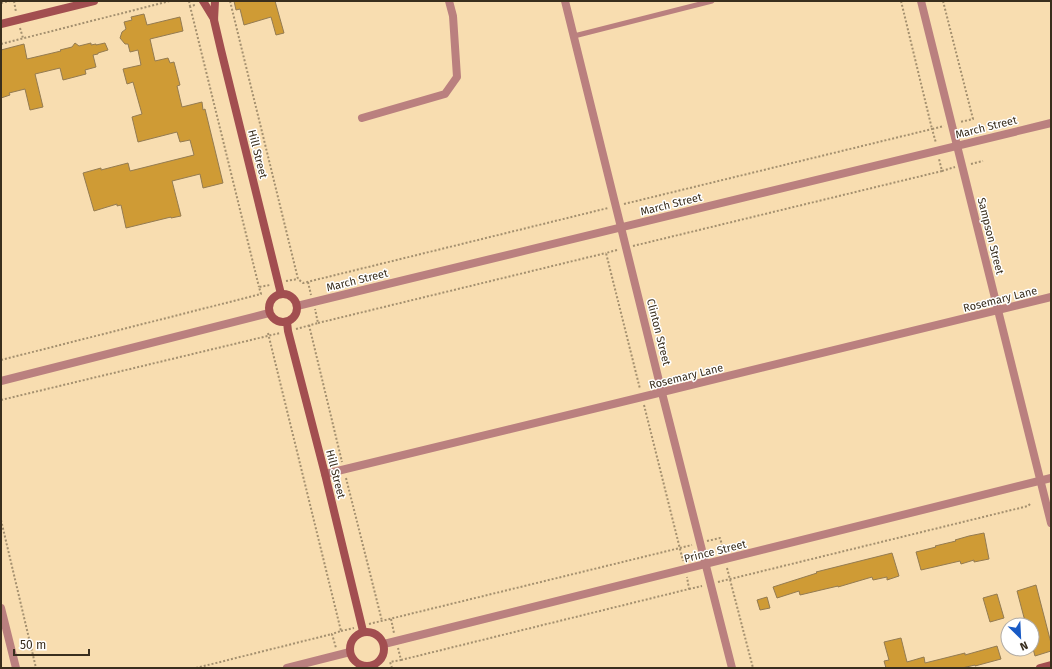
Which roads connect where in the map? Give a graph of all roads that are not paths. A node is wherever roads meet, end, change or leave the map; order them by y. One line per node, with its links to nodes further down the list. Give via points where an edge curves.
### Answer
1 (94, 1): 9 (main road)
2 (203, 1): 8 (main road, Hill Street)
3 (215, 1): 8 (main road, Hill Street)
4 (449, 1): 11 (street, via 453,16 457,77 446,94)
5 (565, 1): 10 (street, Clinton Street)
6 (712, 1): 10 (lane)
7 (921, 1): 13 (street, Sampson Street)
8 (214, 20): 15 (main road, Hill Street)
9 (1, 24)
10 (574, 36): 14 (street, Clinton Street)
11 (362, 118)
12 (1051, 123): 13 (street, March Street)
13 (956, 146): 14 (street, March Street); 18 (street, Sampson Street)
14 (622, 227): 17 (street, March Street); 22 (street, Clinton Street)
15 (282, 294): 17 (main road, via 292,296); 19 (main road, via 272,298 268,308)
16 (1051, 297): 18 (street, Rosemary Lane)
17 (297, 306): 20 (main road, via 295,316)
18 (998, 311): 22 (street, Rosemary Lane); 25 (street, Sampson Street)
19 (270, 313): 20 (main road, via 276,321); 21 (street)
20 (287, 322): 23 (main road, Hill Street)
21 (1, 381)
22 (662, 393): 23 (street, Rosemary Lane); 27 (street, Clinton Street)
23 (325, 474): 29 (main road, Hill Street)
24 (1051, 478): 25 (street, Prince Street)
25 (1041, 481): 26 (street, Sampson Street); 27 (street, Prince Street)
26 (1051, 523)
27 (705, 564): 30 (street, Prince Street); 36 (street, Clinton Street)
28 (1, 608): 34 (street)
29 (362, 629): 30 (main road, via 376,633); 31 (main road, via 352,639)
30 (384, 644): 33 (main road, via 382,658)
31 (350, 652): 33 (main road, via 357,663); 35 (street)
32 (1051, 665): 37 (main road)
33 (371, 667)
34 (16, 668)
35 (287, 668)
36 (732, 668)
37 (1040, 668)

